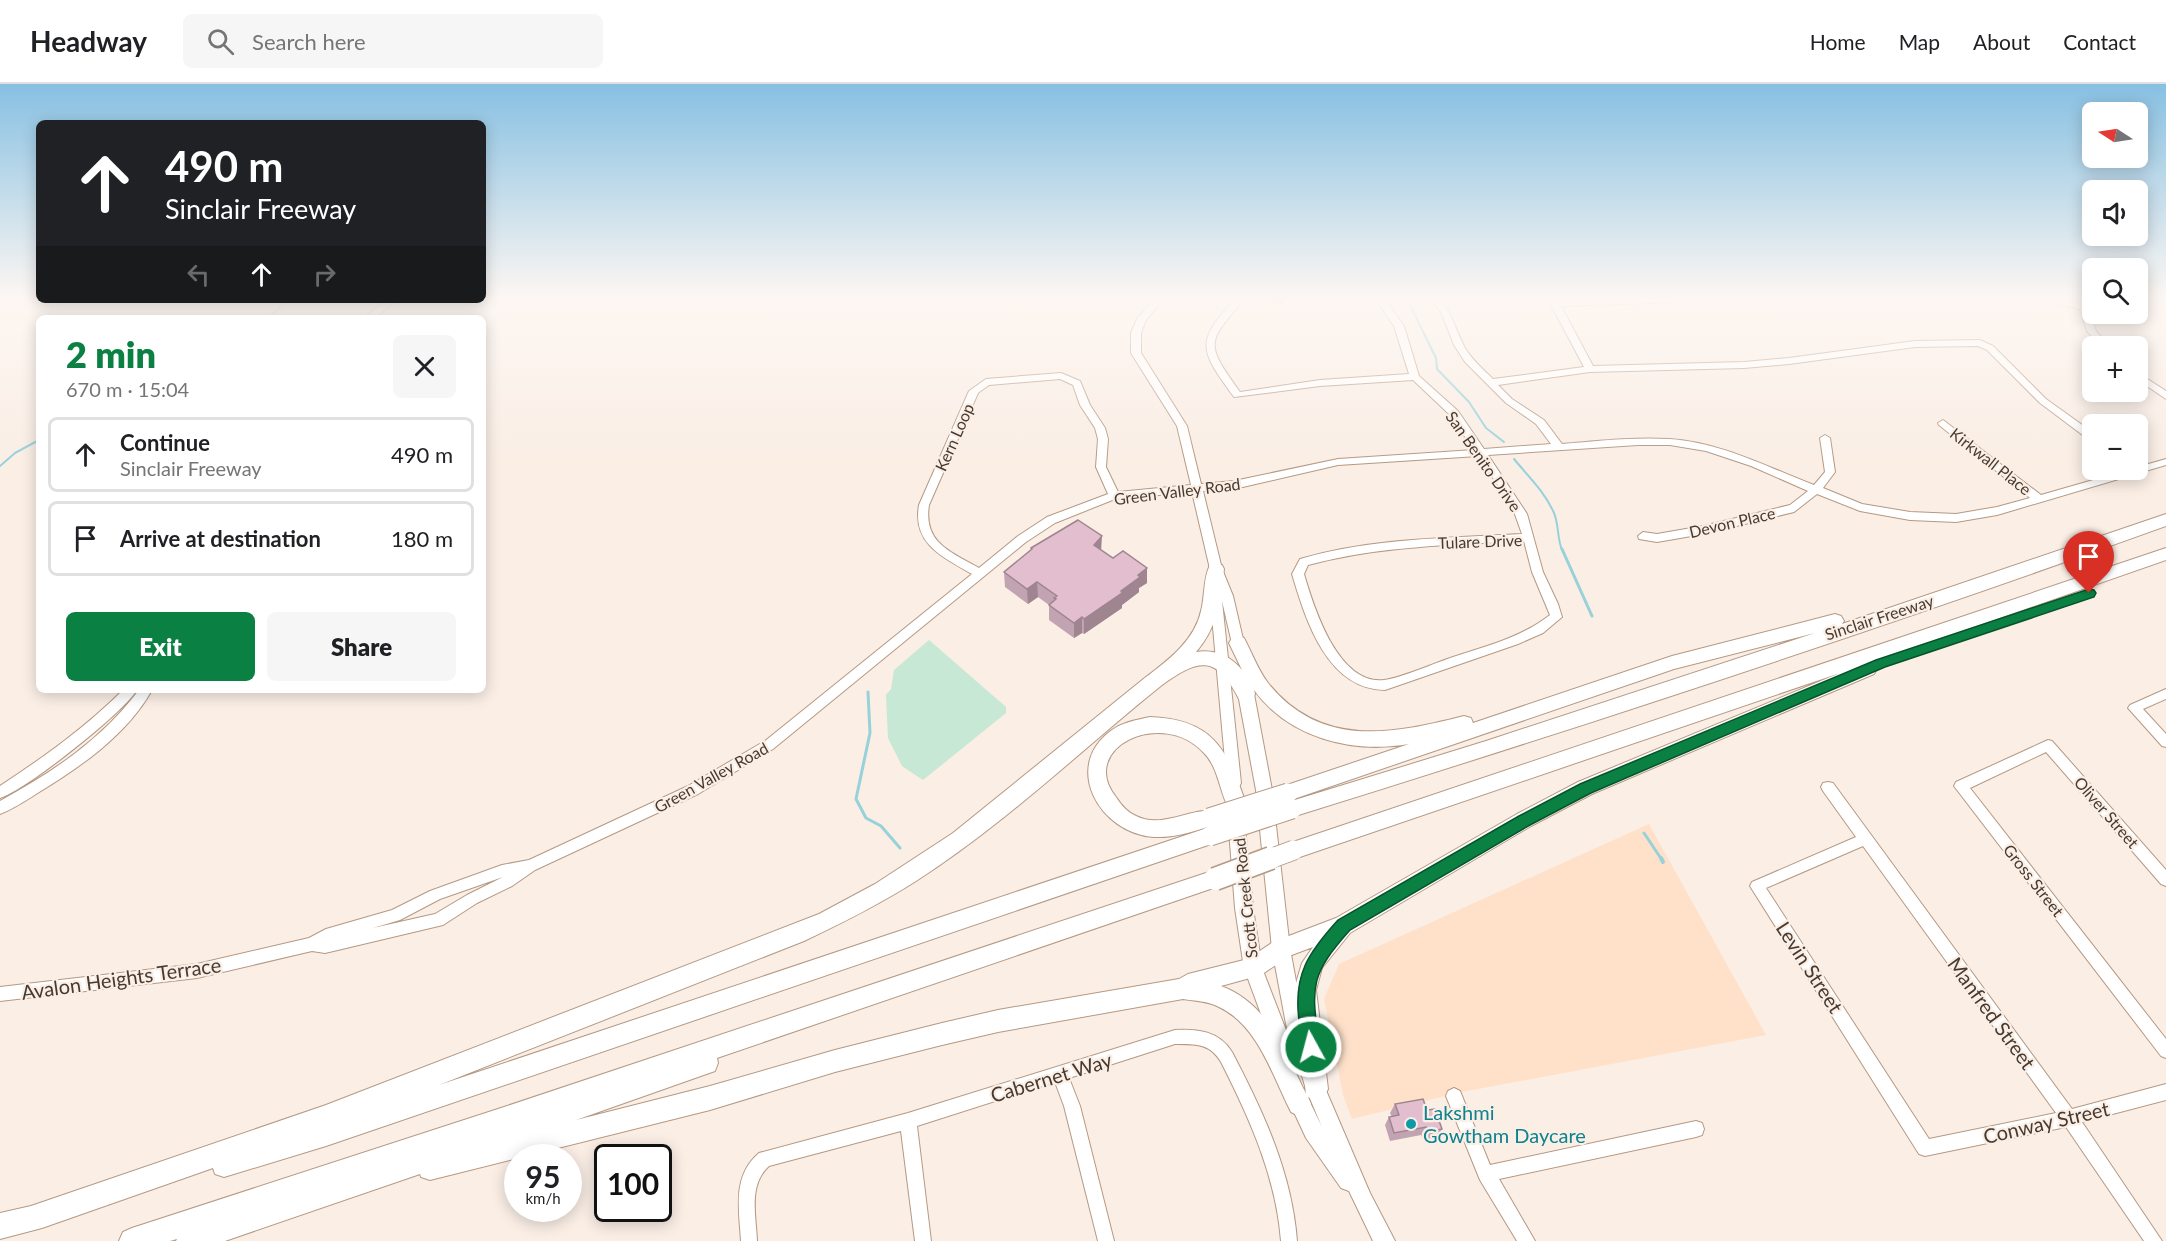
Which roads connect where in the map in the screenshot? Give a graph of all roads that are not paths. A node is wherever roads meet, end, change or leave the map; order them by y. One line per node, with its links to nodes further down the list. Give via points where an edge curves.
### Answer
1 (1137, 352): 21 (street, Scott Creek Road, via 1182,426)
2 (1210, 352): 9 (street, via 1212,361 1237,395 1320,383)
3 (1407, 352): 9 (street, San Benito Drive)
4 (1463, 352): 10 (street)
5 (1581, 352): 8 (street)
6 (1859, 352): 8 (street, via 1743,365)
7 (1993, 352): 14 (street, via 2043,401)
8 (1590, 369): 10 (street)
9 (1415, 377): 17 (street, San Benito Drive, via 1454,413)
10 (1489, 383): 16 (street, via 1540,422)
11 (2148, 383): 12 (street)
12 (2166, 396)
13 (1943, 423): 24 (street, Kirkwall Place)
14 (2082, 430)
15 (1826, 438): 22 (street, via 1830,472)
16 (1558, 446): 17 (street, Green Valley Road); 22 (street, Green Valley Road, via 1638,441 1707,448)
17 (1480, 452): 21 (street, Green Valley Road, via 1338,462 1257,481); 27 (street, San Benito Drive, via 1517,505)
18 (2166, 462): 19 (street, Green Valley Road)
19 (2148, 467)
20 (2104, 480): 24 (street, Green Valley Road)
21 (1196, 488): 23 (street, Green Valley Road); 30 (street, Scott Creek Road)
22 (1816, 490): 24 (street, Green Valley Road, via 1860,507 1910,516 1956,518); 26 (street, Devon Place, via 1794,508 1703,530 1657,538)
23 (1114, 496): 31 (street, Green Valley Road, via 1051,520); 31 (street, Kern Loop, via 1101,467 1100,428 1077,383 1061,376 980,385 924,504 921,522 929,541)
24 (2039, 499)
25 (2166, 520): 32 (highway, Sinclair Freeway)
26 (1643, 536)
27 (1528, 537): 27 (street, Tulare Drive, via 1556,617 1514,641 1385,685 1371,686 1357,680 1340,664 1324,642 1298,574 1304,562 1349,550)
28 (2166, 554): 50 (highway, via 1475,788)
29 (2166, 565): 35 (highway)
30 (1216, 569): 33 (street, Scott Creek Road); 34 (street, Scott Creek Road); 36 (highway, via 1205,630)
31 (979, 573): 52 (street, Green Valley Road, via 769,746 693,790)
32 (1904, 609): 37 (highway, via 1868,613 1741,644); 47 (highway, Sinclair Freeway, via 1486,749 1389,778)
33 (1238, 643): 37 (highway, via 1260,686 1278,706 1312,727 1351,738 1405,738); 40 (street, Scott Creek Road)
34 (1222, 662): 36 (highway, via 1188,660); 40 (highway, via 1236,672); 46 (street, Scott Creek Road)
35 (1880, 663): 50 (highway, via 1462,804); 58 (highway, via 1585,788)
36 (1158, 679): 78 (highway, via 954,844 915,873 846,912 326,1118)
37 (1584, 692): 47 (highway)
38 (128, 693): 45 (street, via 88,731)
39 (143, 693): 48 (street, via 102,741 69,767)
40 (1246, 694): 61 (main road, Scott Creek Road, via 1264,790)
41 (2166, 694): 42 (street, via 2134,708)
42 (2166, 742)
43 (2048, 745): 53 (street, Oliver Street); 65 (street, Gross Street, via 1961,786)
44 (1828, 787): 51 (street, Manfred Street)
45 (0, 793)
46 (1235, 801): 49 (highway, via 1217,755 1202,738 1183,728 1162,724 1135,728 1123,733 1105,750 1097,771 1099,782 1108,804 1125,819 1146,828); 62 (main road, Scott Creek Road)
47 (1290, 801): 49 (highway, bridge)
48 (0, 808)
49 (1209, 827): 78 (highway, via 326,1134)
50 (1360, 834): 54 (highway)
51 (1865, 839): 71 (street, Manfred Street); 74 (street, Levin Street, via 1757,886)
52 (530, 866): 55 (street, Avalon Heights Terrace, via 502,871); 56 (street, Avalon Heights Terrace)
53 (2166, 879)
54 (1216, 884): 76 (highway); 80 (highway)
55 (458, 887): 56 (street, via 469,891); 57 (street, Avalon Heights Terrace)
56 (467, 903): 59 (street, Avalon Heights Terrace, via 438,920)
57 (408, 910): 59 (street, via 402,923); 60 (street, Avalon Heights Terrace, via 326,934)
58 (1344, 925): 61 (highway); 67 (highway, via 1313,963 1305,990)
59 (410, 927): 60 (street, Avalon Heights Terrace, via 325,946)
60 (312, 944): 63 (street, Avalon Heights Terrace, via 197,971)
61 (1281, 950): 62 (highway); 67 (main road, Scott Creek Road, via 1295,1024)
62 (1253, 968): 64 (highway); 70 (main road, Scott Creek Road, via 1287,1059)
63 (0, 994)
64 (1135, 997): 70 (highway, via 1196,989 1220,995 1243,1008 1263,1030); 76 (highway, via 942,1034 471,1160)
65 (2166, 1051)
66 (1060, 1075): 72 (street, Cabernet Way); 84 (street, via 1072,1106); 85 (street, Cabernet Way, via 1176,1037 1197,1036 1216,1044 1271,1150 1281,1183)
67 (1316, 1089): 77 (main road, Scott Creek Road)
68 (2166, 1092): 71 (street, Conway Street)
69 (1454, 1096): 75 (street)
70 (1299, 1104): 77 (main road, Scott Creek Road, via 1321,1144)
71 (2069, 1118): 74 (street, Conway Street); 88 (street, Manfred Street)
72 (908, 1121): 82 (street, Cabernet Way, via 765,1159 755,1166 747,1190); 83 (street)
73 (1696, 1129): 75 (street)
74 (1925, 1148)
75 (1486, 1174): 87 (street)
76 (335, 1191): 81 (highway)
77 (1363, 1200): 86 (main road, Scott Creek Road)
78 (30, 1219): 79 (highway)
79 (0, 1226)
80 (132, 1241)
81 (189, 1241)
82 (750, 1241)
83 (923, 1241)
84 (1106, 1241)
85 (1289, 1241)
86 (1384, 1241)
87 (1527, 1241)
88 (2154, 1241)

